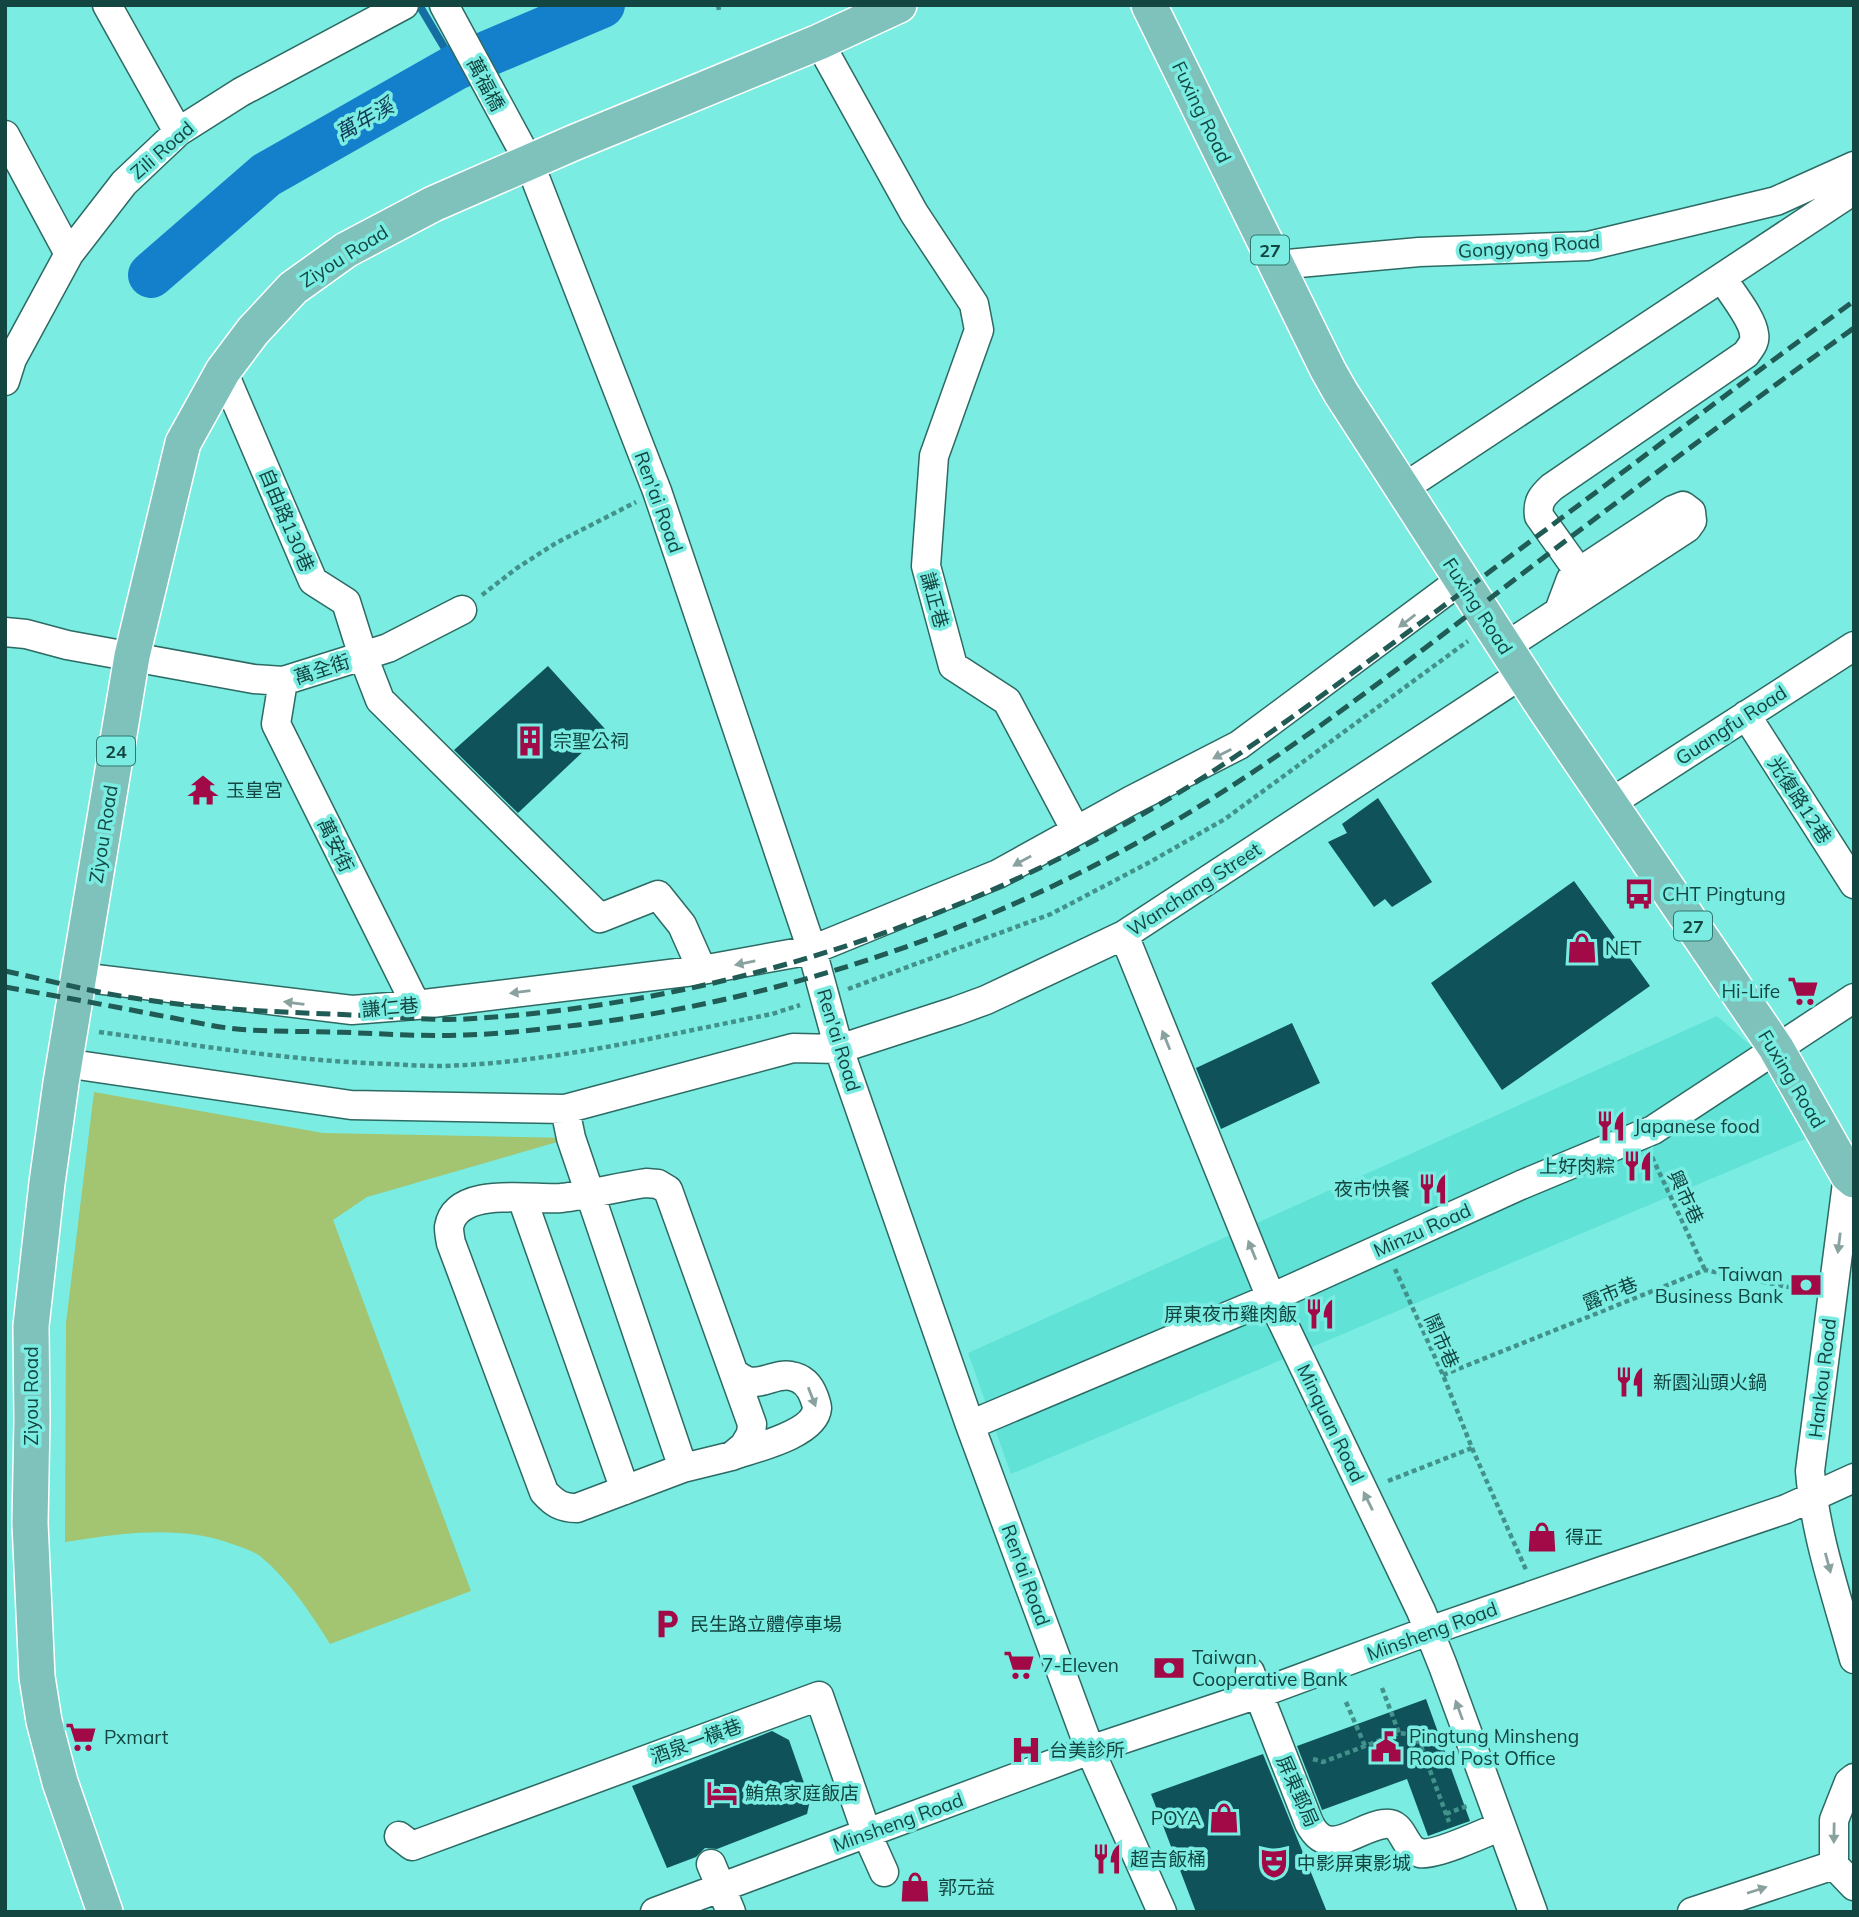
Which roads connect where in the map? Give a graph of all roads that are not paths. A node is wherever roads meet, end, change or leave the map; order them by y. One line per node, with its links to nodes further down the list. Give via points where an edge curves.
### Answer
1 (107, 5): 7 (street)
2 (404, 5): 7 (street, Zili Road, via 241,92)
3 (444, 5): 9 (street, 萬福橋)
4 (899, 5): 6 (main road, Ziyou Road / 24)
5 (1149, 5): 13 (main road, Fuxing Road / 27)
6 (819, 42): 9 (main road, Ziyou Road / 24); 30 (street, 謙正巷, via 914,213 974,304 979,330 934,456 926,566 953,666 1007,701)
7 (178, 132): 12 (street, Zili Road, via 124,183)
8 (5, 135): 12 (street)
9 (529, 162): 15 (main road, Ziyou Road / 24, via 433,204 346,250 293,289); 33 (street, Ren'ai Road, via 657,492)
10 (1854, 166): 13 (street, Gongyong Road, via 1776,201 1588,246 1419,252)
11 (1854, 190): 14 (street)
12 (69, 254): 16 (street, Zili Road, via 12,359)
13 (1277, 265): 17 (main road, Fuxing Road / 27, via 1328,370)
14 (1722, 278): 17 (street); 18 (street, via 1755,335 1746,354 1540,498 1539,516)
15 (223, 371): 24 (main road, Ziyou Road / 24, via 183,443); 25 (street, 自由路130巷, via 313,581 346,601)
16 (5, 381)
17 (1402, 489): 19 (main road, Fuxing Road / 27)
18 (1579, 572): 21 (street, via 1571,579); 21 (street, Wanchang Street, via 1672,510 1683,506 1691,512 1692,521 1686,528)
19 (1461, 580): 26 (main road, Fuxing Road / 27); 30 (street, one-way to 30, via 1240,745)
20 (462, 610): 25 (street, 萬全街)
21 (1559, 611): 26 (street, Wanchang Street)
22 (5, 632): 24 (street, 萬全街)
23 (1851, 651): 28 (street, Guangfu Road)
24 (132, 656): 27 (street, 萬全街); 35 (main road, Ziyou Road / 24)
25 (363, 656): 27 (street, 萬全街); 34 (street, via 380,700 600,918 658,895 682,925)
26 (1513, 661): 29 (main road, Fuxing Road / 27); 32 (street, Wanchang Street)
27 (283, 681): 37 (street, 萬安街, via 276,724)
28 (1746, 715): 29 (street, Guangfu Road); 31 (street, 光復路12巷)
29 (1609, 804): 38 (main road, Fuxing Road / 27)
30 (1076, 831): 33 (street, one-way to 33, via 998,874)
31 (1854, 884)
32 (1124, 935): 39 (street, Wanchang Street, via 986,1000); 45 (street, Minquan Road, one-way to 32)
33 (813, 950): 34 (street, 謙仁巷, one-way to 34); 39 (street, Ren'ai Road)
34 (702, 970): 37 (street, 謙仁巷, one-way to 37)
35 (79, 977): 37 (street, 謙仁巷, one-way to 35, via 352,1010); 40 (main road, Ziyou Road / 24)
36 (1854, 998): 38 (street, Minzu Road)
37 (416, 1005)
38 (1776, 1048): 42 (main road, Fuxing Road / 27); 45 (street, Minzu Road, via 1653,1130)
39 (839, 1049): 41 (street, Wanchang Street, via 793,1048); 47 (street, Ren'ai Road)
40 (64, 1063): 41 (street, Wanchang Street, via 351,1105); 65 (main road, Ziyou Road / 24, via 32,1326 30,1522 37,1677 60,1782)
41 (565, 1109): 43 (street)
42 (1851, 1178): 52 (street, Hankou Road, one-way to 52, via 1810,1471)
43 (590, 1193): 44 (street); 46 (street, via 646,1183 667,1190); 49 (street)
44 (522, 1198): 51 (street); 51 (street, via 468,1203 449,1226 451,1243 544,1492 565,1508 577,1508)
45 (1271, 1297): 47 (street, Minzu Road); 53 (street, Minquan Road, one-way to 45)
46 (734, 1373): 48 (street, via 752,1424 744,1446); 48 (street, one-way to 48, via 748,1381 789,1375 800,1378 810,1388 817,1407 802,1429)
47 (970, 1425): 56 (street, Ren'ai Road)
48 (732, 1456): 49 (street)
49 (683, 1468): 51 (street)
50 (1854, 1478): 52 (street, Minsheng Road)
51 (625, 1490)
52 (1812, 1497): 53 (street, Minsheng Road); 54 (street, Hankou Road, one-way to 54)
53 (1428, 1631): 55 (street, Minsheng Road); 58 (street, Minquan Road, one-way to 53)
54 (1854, 1659)
55 (1254, 1683): 56 (street, Minsheng Road); 58 (street, 屏東郵局, via 1309,1823 1328,1842 1394,1825 1415,1851 1429,1854)
56 (1090, 1750): 59 (street, Minsheng Road); 67 (street, Ren'ai Road)
57 (1854, 1777): 61 (street, one-way to 61, via 1835,1820)
58 (1501, 1826): 68 (street, Minquan Road)
59 (867, 1834): 60 (street, 酒泉一橫巷, via 819,1696 412,1846); 62 (street, 酒泉一橫巷); 64 (street, Minsheng Road)
60 (399, 1836)
61 (1834, 1865): 63 (street); 69 (street, one-way to 61)
62 (884, 1872)
63 (1854, 1886)
64 (721, 1888): 66 (street, Minsheng Road)
65 (105, 1912)
66 (654, 1912)
67 (1162, 1912)
68 (1533, 1912)
69 (1692, 1912)

